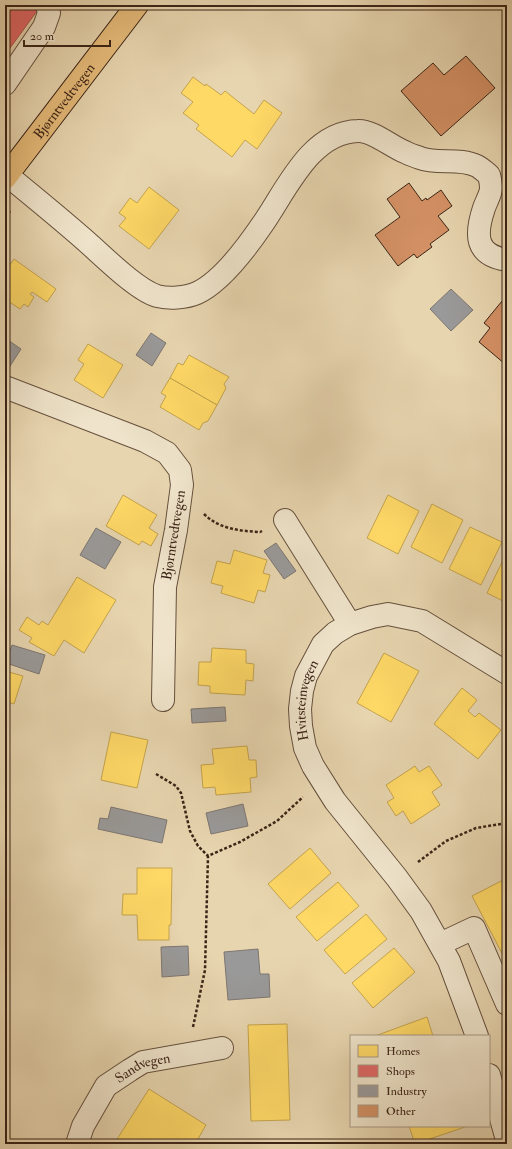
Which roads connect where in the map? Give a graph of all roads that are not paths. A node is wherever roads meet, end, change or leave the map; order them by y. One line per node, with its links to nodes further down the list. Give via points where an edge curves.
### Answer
1 (47, 5): 3 (street, via 49,13 44,27)
2 (137, 5): 4 (main road, Bjørntvedtvegen)
3 (5, 84)
4 (6, 177): 5 (street, via 144,289 158,296 179,298 196,293 212,283 236,260 304,161 320,145 341,133 360,130 423,159 461,162 477,166 489,175 491,188 478,235 484,251 496,258)
5 (507, 260)
6 (5, 387): 10 (street, Bjørntvedtvegen, via 145,441 168,453 180,470 182,485 165,587)
7 (285, 520): 8 (street)
8 (350, 624): 9 (street, Hvitsteinvegen, via 388,614 422,621); 11 (street, Hvitsteinvegen, via 323,644 306,676 300,709 305,748 335,802 421,910)
9 (507, 673)
10 (164, 700)
11 (440, 944): 12 (street, via 474,928); 13 (street, Hvitsteinvegen, via 449,961)
12 (507, 1004)
13 (476, 1035)
14 (222, 1048): 17 (street, Sandvegen, via 143,1062 106,1086 83,1126)
15 (490, 1079): 16 (street)
16 (507, 1140)
17 (77, 1144)

